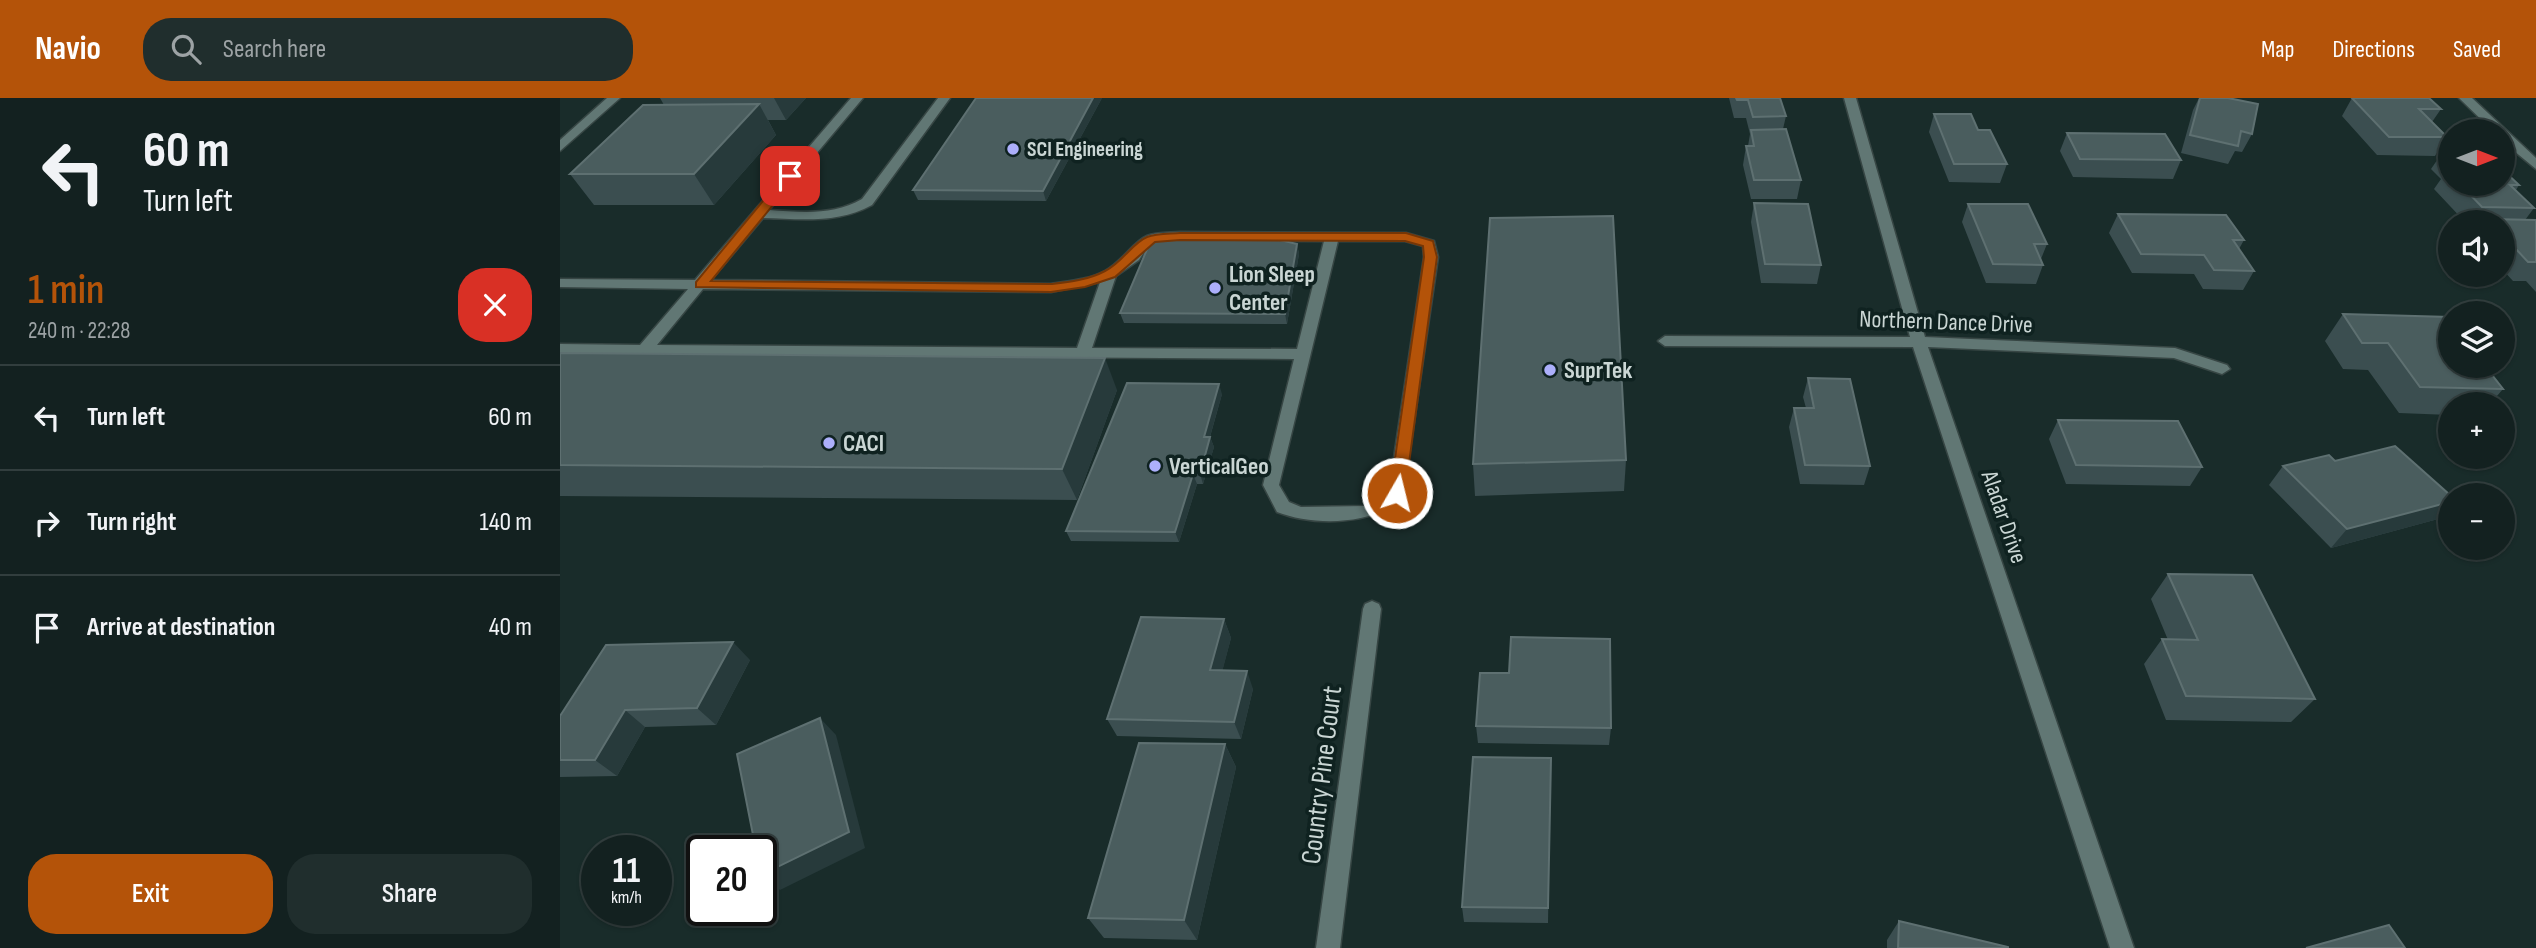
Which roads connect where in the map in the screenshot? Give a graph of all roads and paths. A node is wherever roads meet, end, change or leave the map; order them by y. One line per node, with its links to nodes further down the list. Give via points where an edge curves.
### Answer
1 (614, 98): 8 (street)
2 (857, 98): 10 (street)
3 (944, 98): 10 (street, via 867,202 857,209 833,214)
4 (1850, 98): 16 (street, Aladar Drive)
5 (2465, 98): 6 (street)
6 (2487, 119)
7 (2515, 145): 9 (street)
8 (560, 147)
9 (2536, 165)
10 (757, 214): 14 (street)
11 (1332, 237): 12 (street, via 1152,239); 20 (street); 20 (street, via 1406,237 1429,244 1431,257 1397,493 1386,504 1368,512 1300,514 1283,507 1272,485)
12 (1110, 274): 14 (street, via 1051,288); 19 (street)
13 (560, 283): 14 (street)
14 (701, 284): 18 (street)
15 (1665, 341): 16 (street, Northern Dance Drive)
16 (1919, 342): 21 (street, Northern Dance Drive, via 2175,354); 24 (street, Aladar Drive)
17 (560, 349): 18 (street)
18 (644, 350): 19 (street)
19 (1083, 353): 20 (street)
20 (1303, 354)
21 (2222, 369)
22 (1372, 609): 23 (street, Country Pine Court)
23 (1328, 948)
24 (2122, 948)

